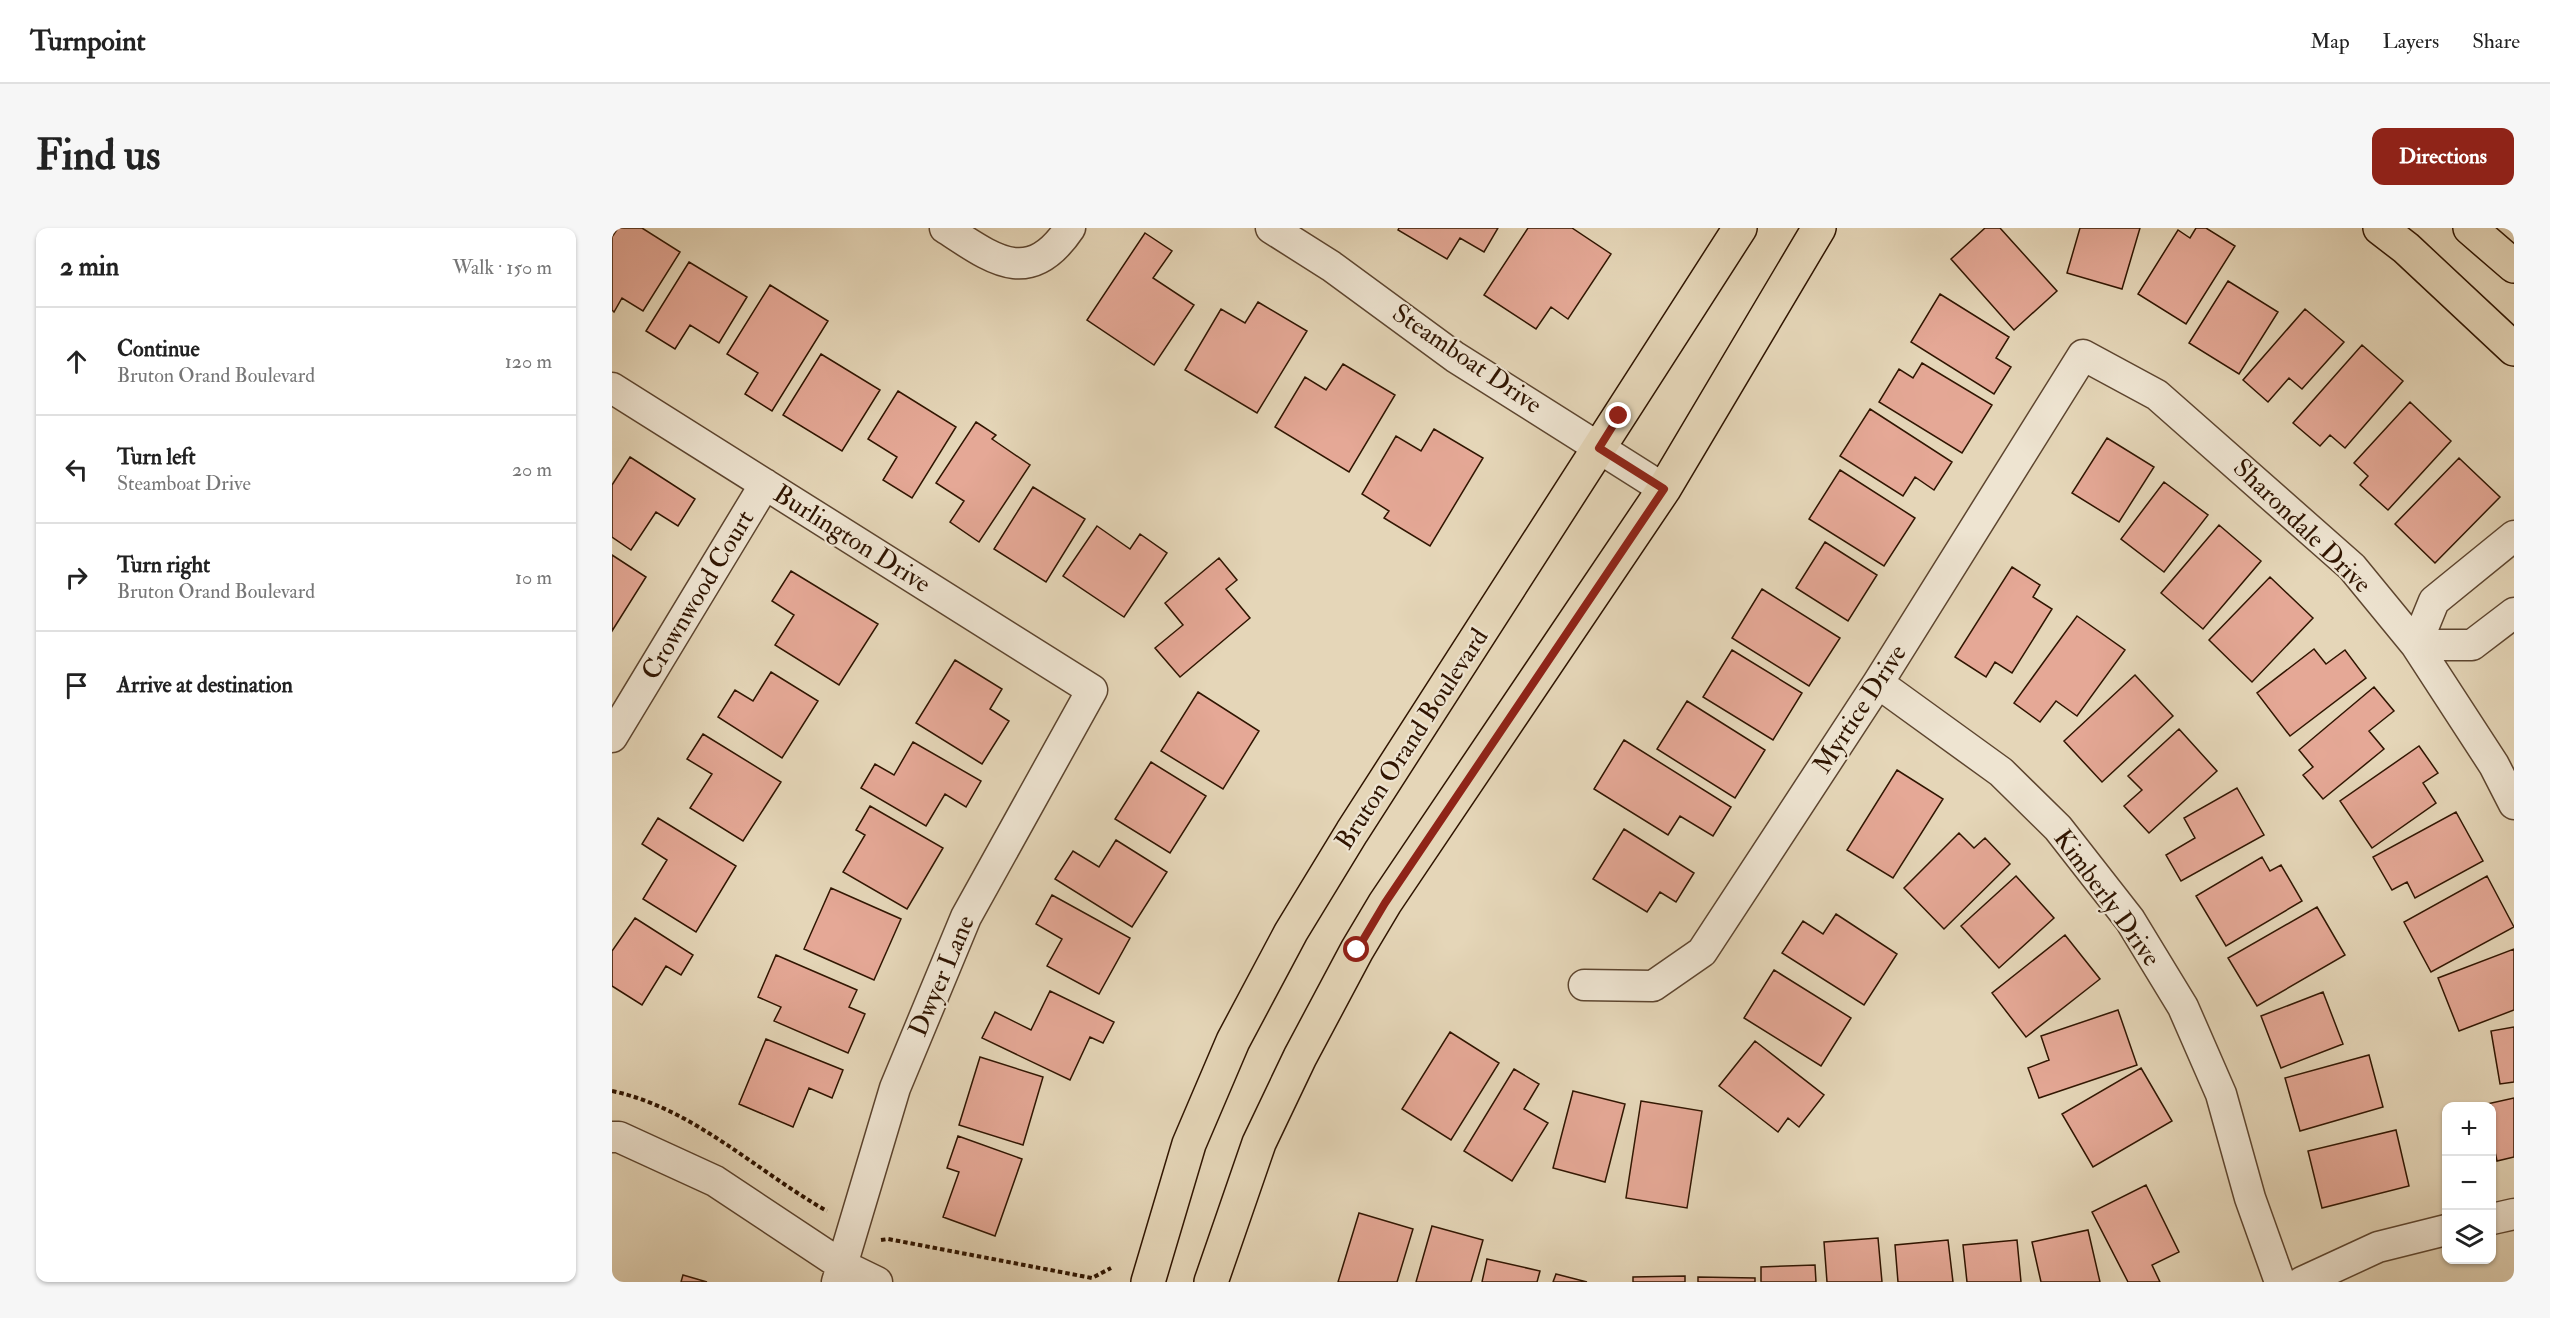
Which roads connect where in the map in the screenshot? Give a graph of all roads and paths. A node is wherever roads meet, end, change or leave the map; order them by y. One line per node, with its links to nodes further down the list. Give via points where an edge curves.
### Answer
1 (945, 228): 2 (street, via 994,260 1028,264 1059,244)
2 (1070, 228)
3 (1271, 228): 12 (street, Steamboat Drive, via 1331,266 1455,357)
4 (1740, 228): 12 (main road, Bruton Orand Boulevard)
5 (1818, 228): 14 (main road)
6 (2380, 228): 9 (main road)
7 (2470, 228): 8 (main road)
8 (2514, 266)
9 (2514, 350)
10 (2083, 356): 17 (street, Sharondale Drive, via 2157,395 2241,467 2352,567); 18 (street, Myrtice Drive)
11 (612, 387): 13 (street, Burlington Drive)
12 (1599, 448): 14 (street, Steamboat Drive); 29 (main road, Bruton Orand Boulevard, via 1291,932 1233,1041 1190,1144)
13 (765, 483): 19 (street, Burlington Drive); 20 (street, Crownwood Court)
14 (1664, 489): 30 (main road, via 1357,950 1259,1143)
15 (2514, 536): 17 (street, via 2434,601)
16 (2514, 613): 17 (street, via 2472,645)
17 (2416, 645): 21 (street, Sharondale Drive, via 2494,765)
18 (1878, 682): 22 (street, Myrtice Drive, via 1702,952 1653,986); 31 (street, Kimberly Drive, via 2001,772 2058,828 2130,920 2183,1007 2222,1094 2250,1198)
19 (1092, 690): 27 (street, Dwyer Lane, via 966,916 895,1088)
20 (612, 737)
21 (2514, 804)
22 (1584, 985)
23 (612, 1137): 27 (street, via 620,1137 715,1181)
24 (2514, 1214): 25 (street)
25 (2496, 1218)
26 (2442, 1231): 32 (street, via 2378,1247)
27 (838, 1273): 28 (street)
28 (877, 1282)
29 (1148, 1282)
30 (1211, 1282)
31 (2280, 1282)
32 (2302, 1282)

